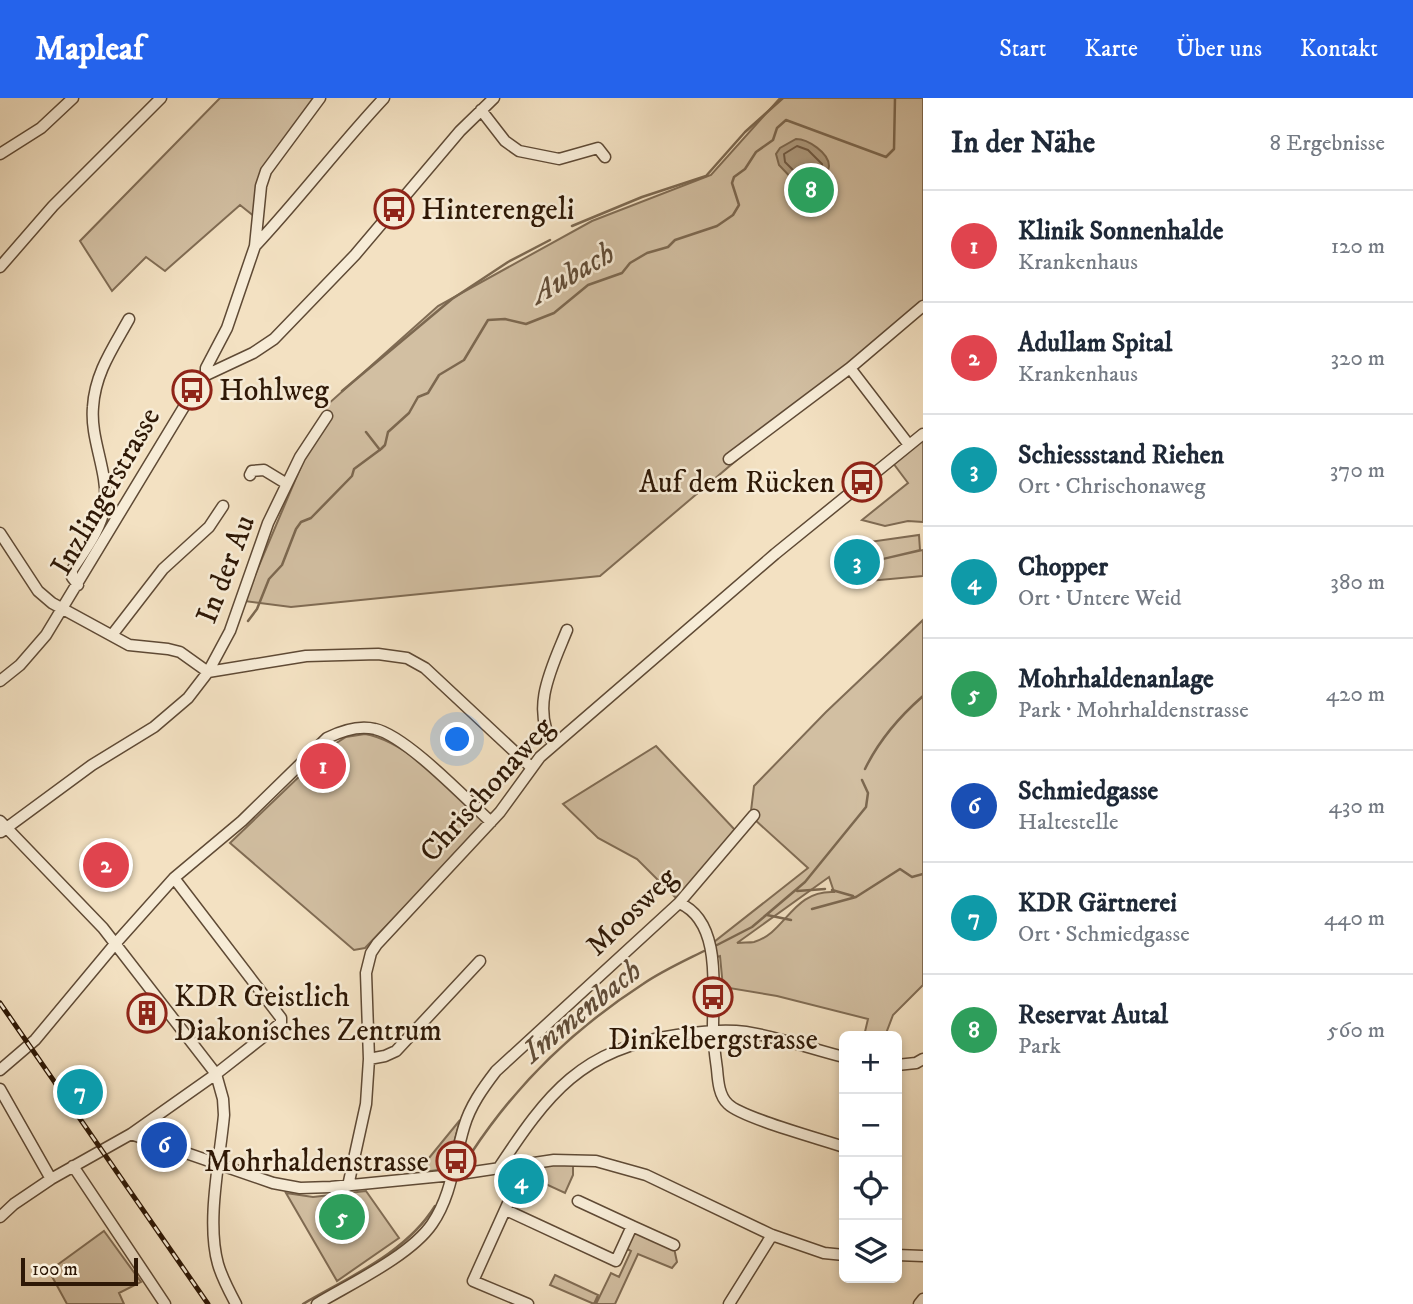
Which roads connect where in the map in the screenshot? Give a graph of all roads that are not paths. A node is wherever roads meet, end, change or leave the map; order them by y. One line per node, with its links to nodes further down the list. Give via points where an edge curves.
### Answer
1 (73, 98): 7 (street, via 41,128)
2 (161, 98): 10 (street, via 53,206)
3 (320, 98): 9 (street, via 266,171)
4 (384, 98): 9 (street)
5 (494, 98): 6 (street, Inzlingerstrasse)
6 (481, 110): 8 (street, via 519,151 559,159 598,148); 14 (street, Inzlingerstrasse, via 355,255 274,339)
7 (0, 154)
8 (605, 157)
9 (255, 247): 14 (street, via 228,328)
10 (0, 267)
11 (923, 306): 13 (street)
12 (129, 319): 23 (street, via 97,380 92,419 105,503 99,524 72,570)
13 (850, 368): 17 (street); 18 (street)
14 (205, 375): 23 (street, Inzlingerstrasse)
15 (327, 416): 20 (street, In der Au)
16 (923, 434): 17 (street, Chrischonaweg)
17 (909, 445): 29 (street, Chrischonaweg)
18 (729, 459)
19 (250, 475): 20 (street, In der Au, via 264,470)
20 (287, 484): 27 (street, In der Au, via 268,523 230,631)
21 (223, 506): 26 (street, via 209,527 163,569)
22 (0, 533): 24 (street, via 38,591)
23 (78, 585): 24 (street, Inzlingerstrasse)
24 (64, 608): 26 (street); 28 (street, Inzlingerstrasse, via 33,651)
25 (567, 630): 29 (street, via 542,706 547,735)
26 (112, 635): 27 (street, via 128,645 180,652)
27 (208, 672): 30 (street, via 306,656 407,658 425,668); 33 (street, In der Au, via 164,719)
28 (0, 681)
29 (554, 744): 30 (street, Chrischonaweg)
30 (531, 767): 32 (street, Chrischonaweg)
31 (754, 815): 35 (street, Moosweg)
32 (491, 822): 34 (street, via 401,741 359,728 327,738 242,821); 40 (street, Chrischonaweg, via 370,953 366,973)
33 (2, 827): 36 (street)
34 (174, 878): 36 (street); 44 (street, via 281,1018 278,1027)
35 (679, 903): 38 (street, via 694,913 712,954); 52 (street, Moosweg, via 496,1070 464,1124)
36 (115, 944): 43 (street, via 29,1046); 44 (street)
37 (480, 961): 40 (street, via 396,1051)
38 (713, 1030): 39 (street, via 747,1032); 47 (street, via 719,1086 726,1103 741,1113); 51 (street, via 626,1045 593,1063 543,1104)
39 (839, 1056)
40 (369, 1059): 54 (street, Chrischonaweg, via 366,1104)
41 (923, 1059): 42 (street)
42 (902, 1064)
43 (0, 1070)
44 (216, 1074): 46 (street); 48 (street, via 224,1115)
45 (0, 1089): 53 (street)
46 (131, 1134): 48 (street); 49 (street)
47 (839, 1145)
48 (219, 1164): 54 (street, via 300,1188); 66 (street, via 215,1249 222,1279)
49 (73, 1166): 53 (street); 65 (street)
50 (512, 1168): 51 (street); 56 (street, via 514,1190); 59 (street, via 586,1159 620,1166)
51 (498, 1169): 52 (street)
52 (453, 1175): 54 (street); 67 (street, Moosweg, via 440,1212 419,1239)
53 (51, 1179): 57 (street)
54 (348, 1186)
55 (578, 1200): 58 (street)
56 (506, 1210): 58 (street, via 616,1261); 68 (street, via 473,1281)
57 (0, 1217)
58 (632, 1226): 60 (street)
59 (772, 1235): 61 (street); 69 (street)
60 (674, 1245)
61 (839, 1254)
62 (902, 1255): 63 (street)
63 (923, 1256)
64 (923, 1299): 70 (street)
65 (165, 1304)
66 (236, 1304)
67 (317, 1304)
68 (528, 1304)
69 (729, 1304)
70 (919, 1304)

